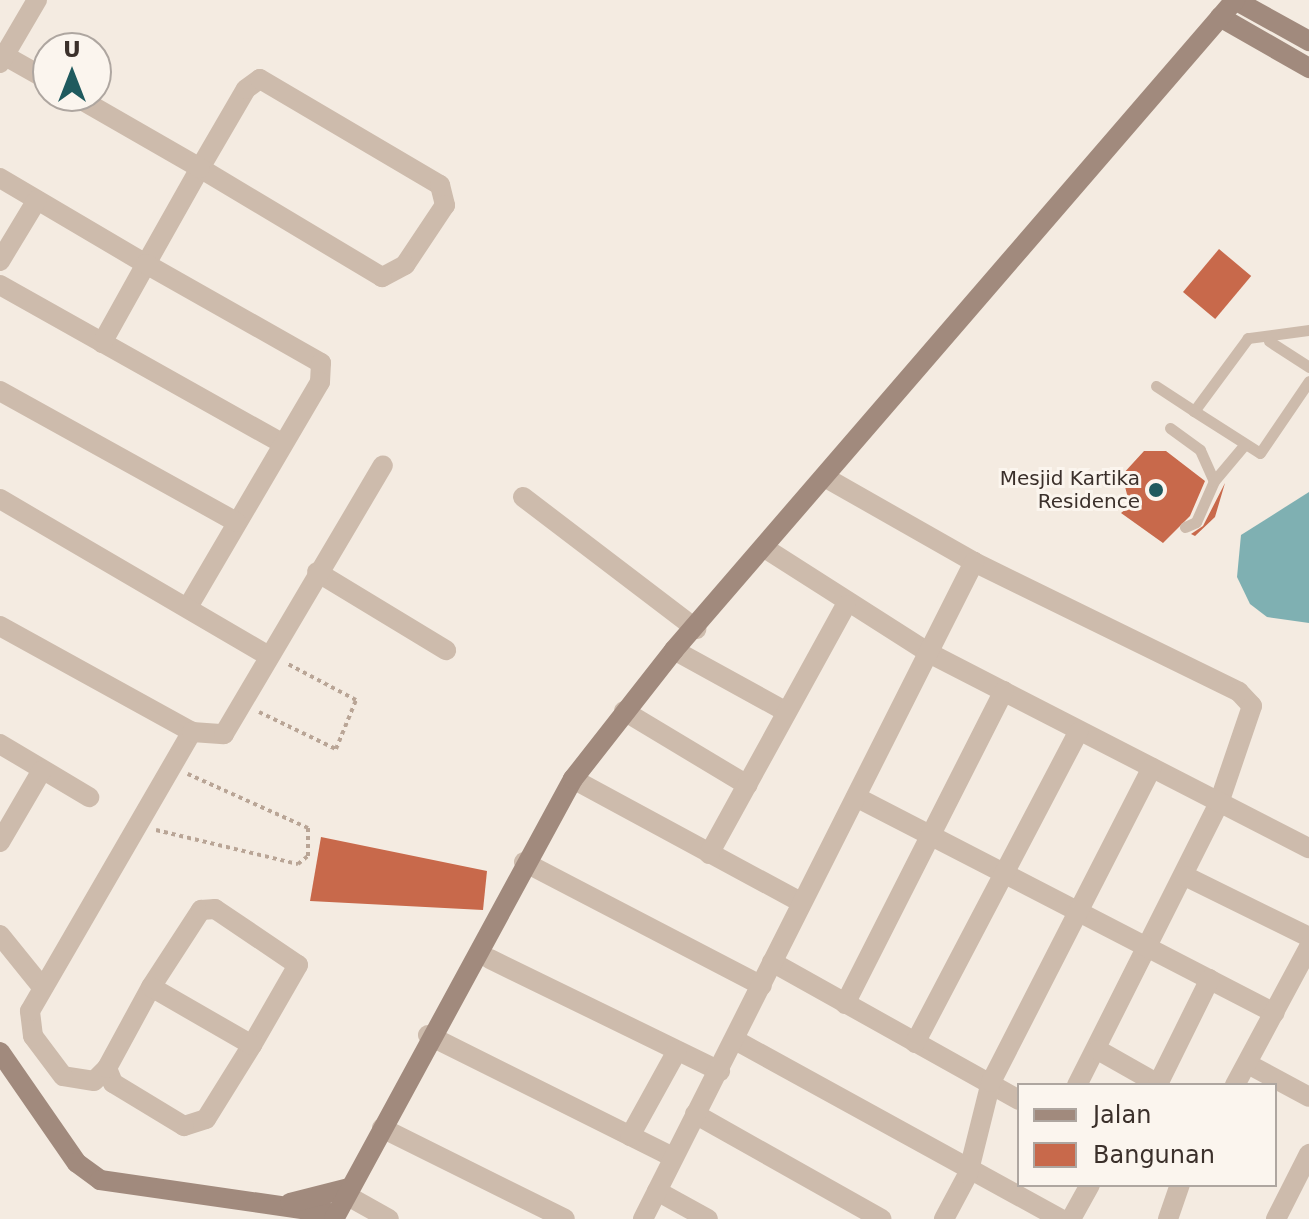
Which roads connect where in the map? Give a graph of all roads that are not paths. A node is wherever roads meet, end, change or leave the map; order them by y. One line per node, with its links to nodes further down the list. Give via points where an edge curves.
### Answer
1 (37, 0): 5 (street)
2 (1235, 0): 3 (street); 4 (street)
3 (1220, 17): 6 (street); 27 (street)
4 (1309, 41)
5 (1, 57): 7 (street)
6 (1309, 68)
7 (32, 72)
8 (103, 112): 9 (street)
9 (200, 168): 9 (street, via 382,277 405,265 447,194 260,79 246,89); 13 (street)
10 (0, 178): 11 (street)
11 (37, 200): 12 (street); 13 (street)
12 (0, 261)
13 (146, 264): 17 (street); 24 (street, via 321,363 320,382)
14 (0, 285): 17 (street)
15 (1309, 330): 16 (lane)
16 (1269, 341): 18 (lane); 22 (lane, via 1248,338)
17 (102, 343): 24 (street)
18 (1309, 367)
19 (1309, 381): 25 (lane, via 1260,453)
20 (1156, 386): 22 (lane)
21 (0, 391): 31 (street)
22 (1194, 411): 25 (lane)
23 (1170, 428): 28 (lane, via 1200,450)
24 (281, 443): 31 (street)
25 (1245, 444): 28 (lane)
26 (383, 465): 35 (street)
27 (828, 479): 33 (street); 34 (street)
28 (1214, 481): 32 (lane, via 1204,511)
29 (523, 497): 38 (street)
30 (0, 499): 36 (street)
31 (236, 522): 36 (street)
32 (1185, 527)
33 (766, 549): 37 (street); 38 (street)
34 (974, 562): 42 (street); 56 (street, via 1248,699 1250,714)
35 (317, 572): 40 (street); 43 (street)
36 (189, 605): 43 (street)
37 (846, 605): 42 (street); 46 (street)
38 (696, 629): 41 (street)
39 (2, 631): 47 (street)
40 (446, 650)
41 (674, 650): 45 (street); 46 (street)
42 (931, 654): 44 (street); 55 (street)
43 (267, 655): 47 (street, via 220,737)
44 (1004, 691): 48 (street); 57 (street)
45 (624, 711): 52 (street); 53 (street)
46 (785, 711): 53 (street)
47 (192, 732): 74 (street)
48 (1078, 732): 50 (street); 62 (street)
49 (0, 744): 51 (street)
50 (1152, 768): 56 (street); 65 (street)
51 (42, 770): 54 (street); 58 (street)
52 (573, 779): 60 (street); 61 (street)
53 (747, 785): 60 (street)
54 (89, 797)
55 (856, 797): 57 (street); 64 (street)
56 (1219, 803): 59 (street); 63 (street)
57 (930, 837): 62 (street); 76 (street)
58 (0, 842)
59 (1309, 848)
60 (709, 854): 64 (street)
61 (524, 862): 73 (street); 78 (street)
62 (1008, 874): 65 (street); 80 (street)
63 (1185, 876): 67 (street); 68 (street)
64 (802, 903): 71 (street)
65 (1078, 910): 68 (street); 88 (street)
66 (0, 935): 74 (street)
67 (1309, 937)
68 (1149, 947): 72 (street); 82 (street)
69 (1309, 947): 77 (street)
70 (490, 959): 83 (street)
71 (772, 962): 73 (street); 76 (street)
72 (1210, 979): 77 (street); 91 (street)
73 (762, 986): 79 (street)
74 (42, 987): 86 (street, via 29,1023 63,1076 94,1081)
75 (151, 987): 81 (street); 81 (street, via 194,915 215,909 298,965); 86 (street)
76 (845, 1004): 80 (street)
77 (1274, 1013): 85 (street)
78 (428, 1035): 96 (street); 97 (street)
79 (737, 1041): 87 (street); 100 (street)
80 (915, 1043): 88 (street)
81 (252, 1045): 86 (street, via 197,1125 126,1093)
82 (1098, 1050): 89 (street); 90 (street)
83 (677, 1051): 87 (street); 97 (street)
84 (0, 1052): 105 (street, via 77,1163 100,1180)
85 (1248, 1064): 92 (street); 93 (street)
86 (107, 1068)
87 (720, 1071): 95 (street)
88 (991, 1082): 94 (street); 100 (street)
89 (1078, 1083)
90 (1156, 1083)
91 (1158, 1083)
92 (1236, 1083)
93 (1309, 1097)
94 (1017, 1099)
95 (695, 1114): 99 (street); 111 (street)
96 (382, 1128): 104 (street); 108 (street)
97 (630, 1136): 99 (street)
98 (1309, 1154): 116 (street)
99 (673, 1157): 103 (street)
100 (968, 1174): 112 (street); 113 (street)
101 (1089, 1187): 114 (street)
102 (1175, 1187): 115 (street)
103 (657, 1191): 109 (street); 110 (street)
104 (348, 1192): 105 (street); 106 (street); 107 (street)
105 (282, 1205): 106 (street)
106 (335, 1217)
107 (389, 1219)
108 (565, 1219)
109 (643, 1219)
110 (708, 1219)
111 (881, 1219)
112 (944, 1219)
113 (1061, 1219)
114 (1071, 1219)
115 (1168, 1219)
116 (1276, 1219)

